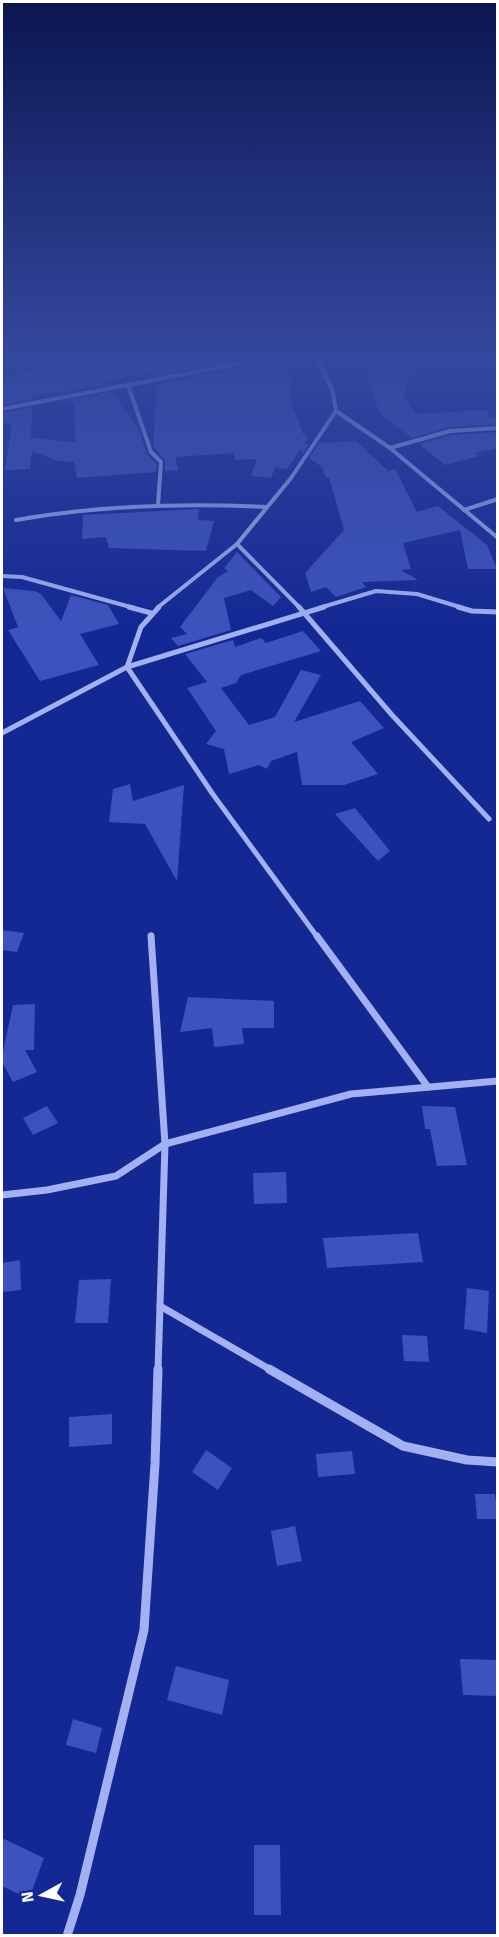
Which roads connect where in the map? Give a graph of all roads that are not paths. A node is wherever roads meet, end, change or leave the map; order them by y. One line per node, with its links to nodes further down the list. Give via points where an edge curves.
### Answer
1 (149, 446): 6 (street, via 161,462)
2 (312, 446): 7 (street)
3 (396, 446): 4 (street)
4 (390, 448): 8 (street)
5 (498, 499): 8 (street)
6 (158, 504): 7 (street); 9 (street, via 108,506)
7 (267, 507): 11 (street)
8 (464, 510): 10 (street)
9 (16, 520)
10 (498, 538)
11 (237, 544): 14 (street); 15 (street)
12 (2, 576): 14 (street, via 22,577)
13 (498, 612): 15 (street, via 472,611 417,594 376,591)
14 (152, 613): 16 (street, via 141,627)
15 (305, 613): 16 (street); 18 (street, via 384,706)
16 (127, 667): 17 (street); 21 (street, via 212,793)
17 (2, 733)
18 (489, 819)
19 (151, 935): 22 (street)
20 (498, 1081): 21 (street)
21 (428, 1087): 22 (street, via 351,1094)
22 (165, 1144): 23 (street, via 116,1176 47,1191); 24 (street)
23 (2, 1195)
24 (160, 1306): 25 (street, via 403,1446 467,1460); 26 (street, via 144,1630)
25 (498, 1462)
26 (67, 1935)

